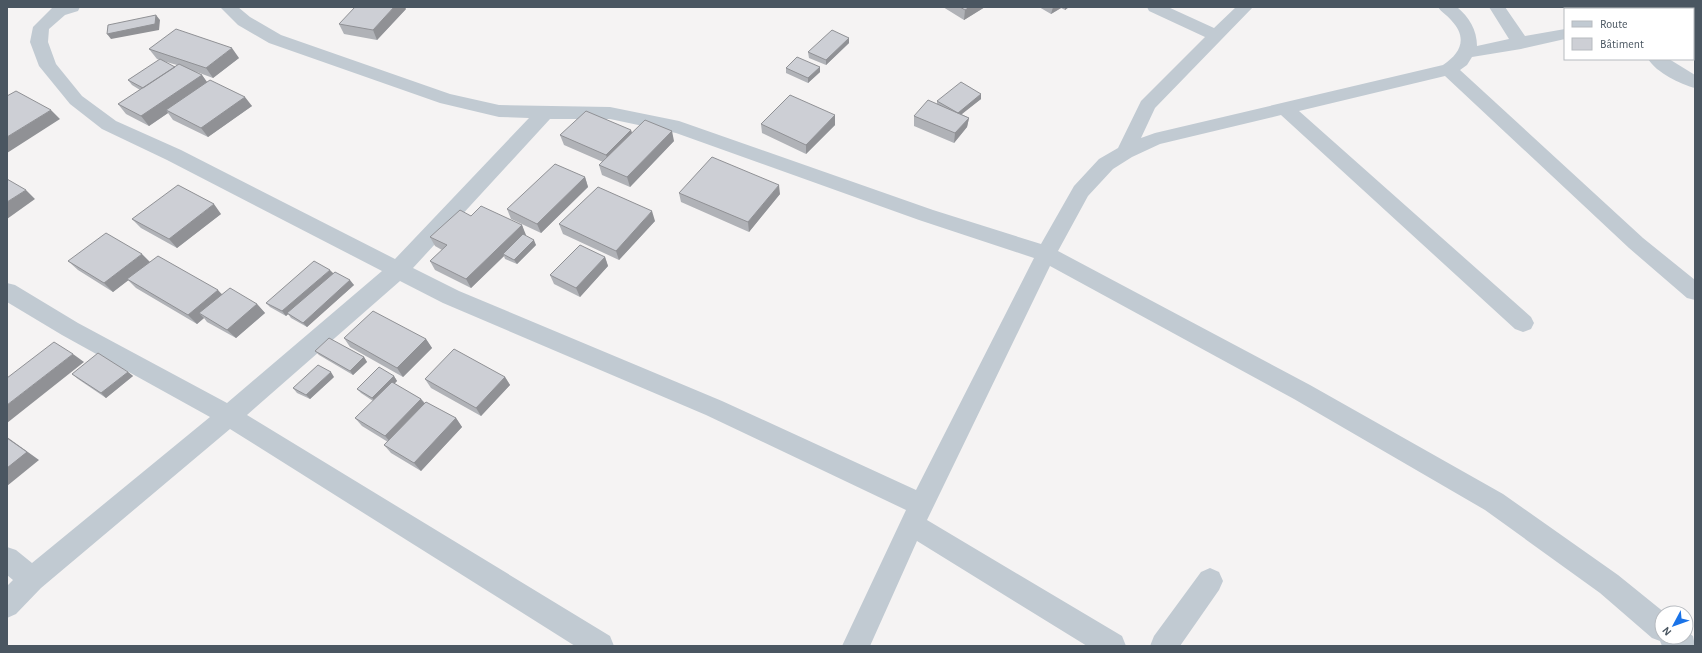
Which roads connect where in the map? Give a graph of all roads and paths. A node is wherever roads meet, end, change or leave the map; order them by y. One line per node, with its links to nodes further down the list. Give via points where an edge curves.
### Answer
1 (72, 7): 18 (street, via 59,11 41,27 39,42 48,66 76,100 109,125 174,155)
2 (228, 7): 15 (street, via 244,21 275,39 446,99 499,111)
3 (1155, 7): 8 (street)
4 (1245, 7): 8 (street)
5 (1446, 7): 10 (street, via 1465,25 1469,41)
6 (1497, 7): 9 (street)
7 (1564, 34): 9 (street)
8 (1217, 36): 16 (street, via 1146,105)
9 (1521, 44): 10 (street)
10 (1467, 53): 12 (street, via 1461,62)
11 (1658, 60): 13 (street)
12 (1449, 69): 14 (street); 20 (street, via 1636,243)
13 (1695, 82)
14 (1285, 108): 16 (street, via 1155,139); 21 (street)
15 (545, 113): 17 (street, via 610,113 679,127 926,215); 18 (street)
16 (1125, 152): 17 (street, via 1106,164 1081,191)
17 (1046, 254): 23 (street); 28 (street, via 1302,392 1494,502 1609,584)
18 (397, 271): 22 (street); 23 (street, via 451,297 714,408)
19 (7, 291): 22 (street, via 70,329)
20 (1695, 292)
21 (1523, 323)
22 (230, 416): 25 (street); 29 (street)
23 (917, 515): 30 (street); 31 (street)
24 (7, 559): 25 (street)
25 (32, 578): 27 (street)
26 (1210, 581): 32 (street)
27 (7, 606)
28 (1654, 621)
29 (600, 646)
30 (856, 646)
31 (1112, 646)
32 (1164, 646)

